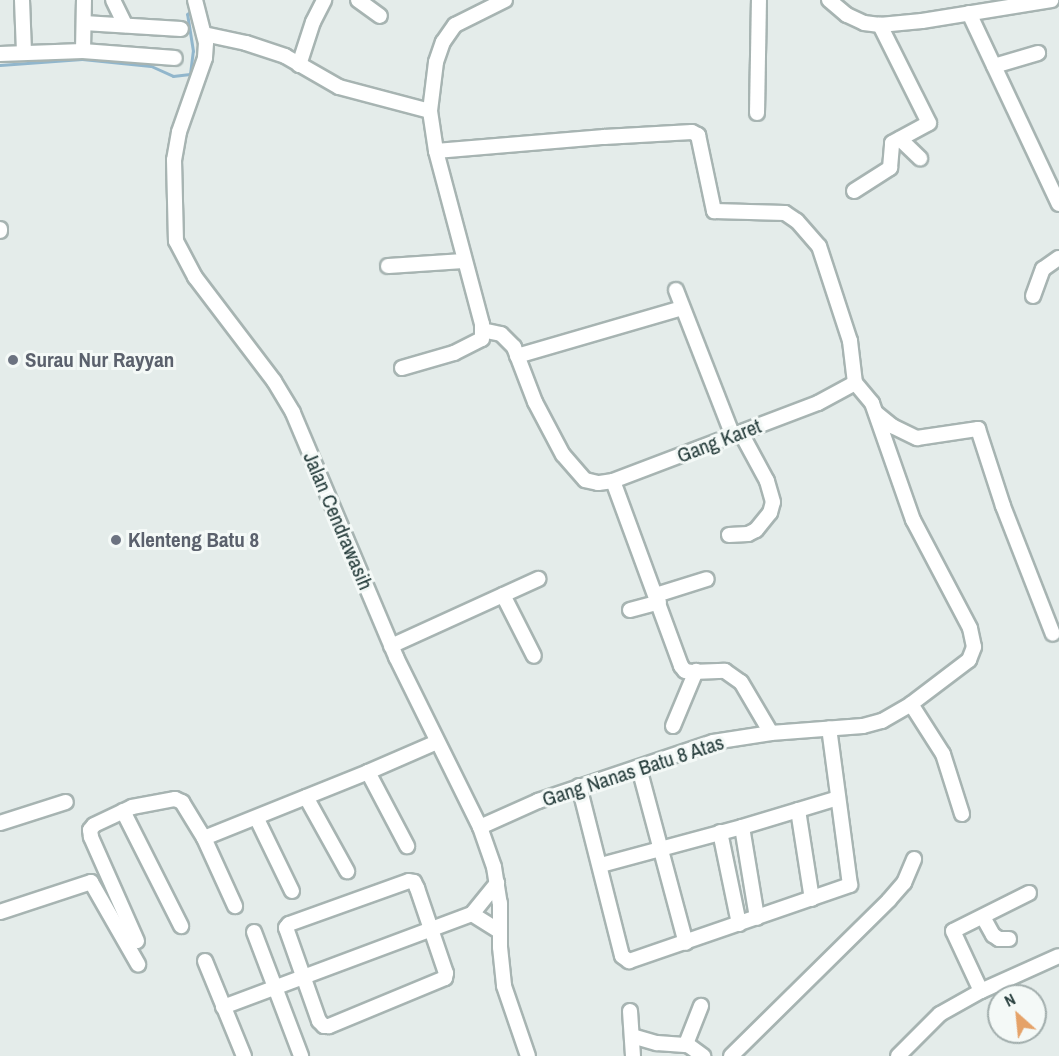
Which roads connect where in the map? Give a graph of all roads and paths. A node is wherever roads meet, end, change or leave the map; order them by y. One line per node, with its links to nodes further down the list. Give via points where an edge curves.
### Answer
1 (22, 0): 18 (street)
2 (84, 0): 13 (street)
3 (113, 0): 14 (street)
4 (195, 0): 17 (street, Jalan Cendrawasih)
5 (324, 0): 23 (street)
6 (358, 0): 12 (street)
7 (505, 0): 25 (street, via 455,25 443,42 436,62)
8 (759, 0): 26 (street)
9 (829, 0): 15 (street, via 847,15)
10 (1051, 0): 11 (street)
11 (969, 13): 15 (street); 24 (street)
12 (380, 16)
13 (84, 23): 14 (street); 19 (street)
14 (125, 25): 16 (street)
15 (880, 25): 27 (street, via 929,123)
16 (181, 29)
17 (204, 34): 23 (street, via 246,43); 52 (street, Jalan Cendrawasih, via 205,58 179,132 174,160 176,241 195,277 274,381 293,413)
18 (24, 51): 19 (street); 21 (street)
19 (83, 51): 22 (street)
20 (1038, 53): 24 (street)
21 (0, 54)
22 (175, 58)
23 (299, 65): 25 (street, via 339,87)
24 (994, 66): 31 (street)
25 (430, 111): 28 (street)
26 (757, 113)
27 (900, 139): 29 (street); 30 (street, via 890,145 890,168)
28 (436, 151): 33 (street); 41 (street, via 692,132 698,135 714,211 785,213 819,246 850,341)
29 (920, 158)
30 (854, 190)
31 (1058, 196)
32 (1059, 258): 36 (street, via 1043,269)
33 (464, 261): 34 (street); 38 (street)
34 (388, 266)
35 (676, 290): 37 (street)
36 (1033, 296)
37 (682, 308): 39 (street); 43 (street)
38 (482, 335): 39 (street, Gang Karet, via 507,338); 40 (street, via 454,353)
39 (517, 356): 44 (street, Gang Karet, via 535,402 573,468 585,480)
40 (402, 368)
41 (855, 383): 42 (street, Gang Nanas Batu 8 Atas, via 866,393); 43 (street, Gang Karet, via 818,403)
42 (876, 413): 51 (street, via 917,438 978,429); 55 (street, Gang Nanas Batu 8 Atas, via 913,520 974,639 969,660)
43 (737, 434): 44 (street, Gang Karet); 45 (street, via 767,481 773,502 770,513 756,530)
44 (614, 481): 49 (street)
45 (729, 535)
46 (538, 579): 48 (street)
47 (707, 579): 49 (street)
48 (503, 595): 52 (street); 53 (street)
49 (658, 598): 50 (street); 54 (street, via 681,666 685,671)
50 (630, 610)
51 (1053, 634)
52 (391, 646): 59 (street, Jalan Cendrawasih)
53 (534, 656)
54 (696, 671): 56 (street); 58 (street, via 725,671 741,682)
55 (910, 704): 57 (street, Gang Nanas Batu 8 Atas, via 882,721); 68 (street, via 936,740)
56 (673, 726)
57 (829, 728): 58 (street, Gang Nanas Batu 8 Atas); 64 (street)
58 (771, 733): 60 (street, Gang Nanas Batu 8 Atas, via 713,742)
59 (437, 742): 61 (street); 71 (street, Jalan Cendrawasih)
60 (639, 768): 62 (street, Gang Nanas Batu 8 Atas); 76 (street)
61 (368, 772): 63 (street); 75 (street)
62 (579, 786): 71 (street, Gang Nanas Batu 8 Atas); 78 (street)
63 (306, 797): 69 (street); 79 (street)
64 (838, 798): 66 (street); 83 (street, via 850,884)
65 (66, 802): 70 (street)
66 (798, 810): 72 (street); 83 (street)
67 (123, 811): 74 (street, via 168,799 182,802); 90 (street); 95 (street, via 90,830)
68 (962, 814)
69 (256, 819): 74 (street); 81 (street)
70 (0, 824)
71 (480, 827): 80 (street, Jalan Cendrawasih)
72 (742, 827): 73 (street); 88 (street)
73 (720, 832): 76 (street); 89 (street)
74 (204, 838): 84 (street)
75 (407, 846)
76 (662, 848): 78 (street); 96 (street)
77 (914, 859): 113 (street, via 904,883 889,900)
78 (601, 865): 96 (street, via 624,960 629,962)
79 (347, 871)
80 (497, 883): 86 (street); 93 (street, Jalan Cendrawasih)
81 (292, 891)
82 (1029, 893): 87 (street)
83 (812, 898): 88 (street)
84 (235, 906)
85 (0, 912): 99 (street, via 91,882)
86 (472, 914): 91 (street); 93 (street)
87 (983, 917): 94 (street, via 993,935); 102 (street, via 953,931)
88 (757, 918): 89 (street)
89 (739, 924): 96 (street)
90 (182, 926)
91 (429, 930): 100 (street); 100 (street, via 446,978 340,1022 329,1026 319,1020); 100 (street, via 417,888 409,881 289,924 287,934)
92 (254, 932): 101 (street)
93 (499, 932): 110 (street, Jalan Cendrawasih, via 507,1001)
94 (1009, 939)
95 (137, 940)
96 (686, 943)
97 (1059, 956): 102 (street)
98 (205, 961): 104 (street)
99 (138, 964)
100 (304, 978): 101 (street)
101 (276, 989): 104 (street); 109 (street)
102 (981, 991): 114 (street, via 936,1017)
103 (701, 1006): 107 (street)
104 (223, 1007): 108 (street)
105 (630, 1011): 106 (street)
106 (632, 1036): 107 (street, via 657,1043); 111 (street)
107 (686, 1044): 112 (street)
108 (244, 1056)
109 (301, 1056)
110 (528, 1056)
111 (633, 1056)
112 (703, 1056)
113 (731, 1056)
114 (898, 1056)

